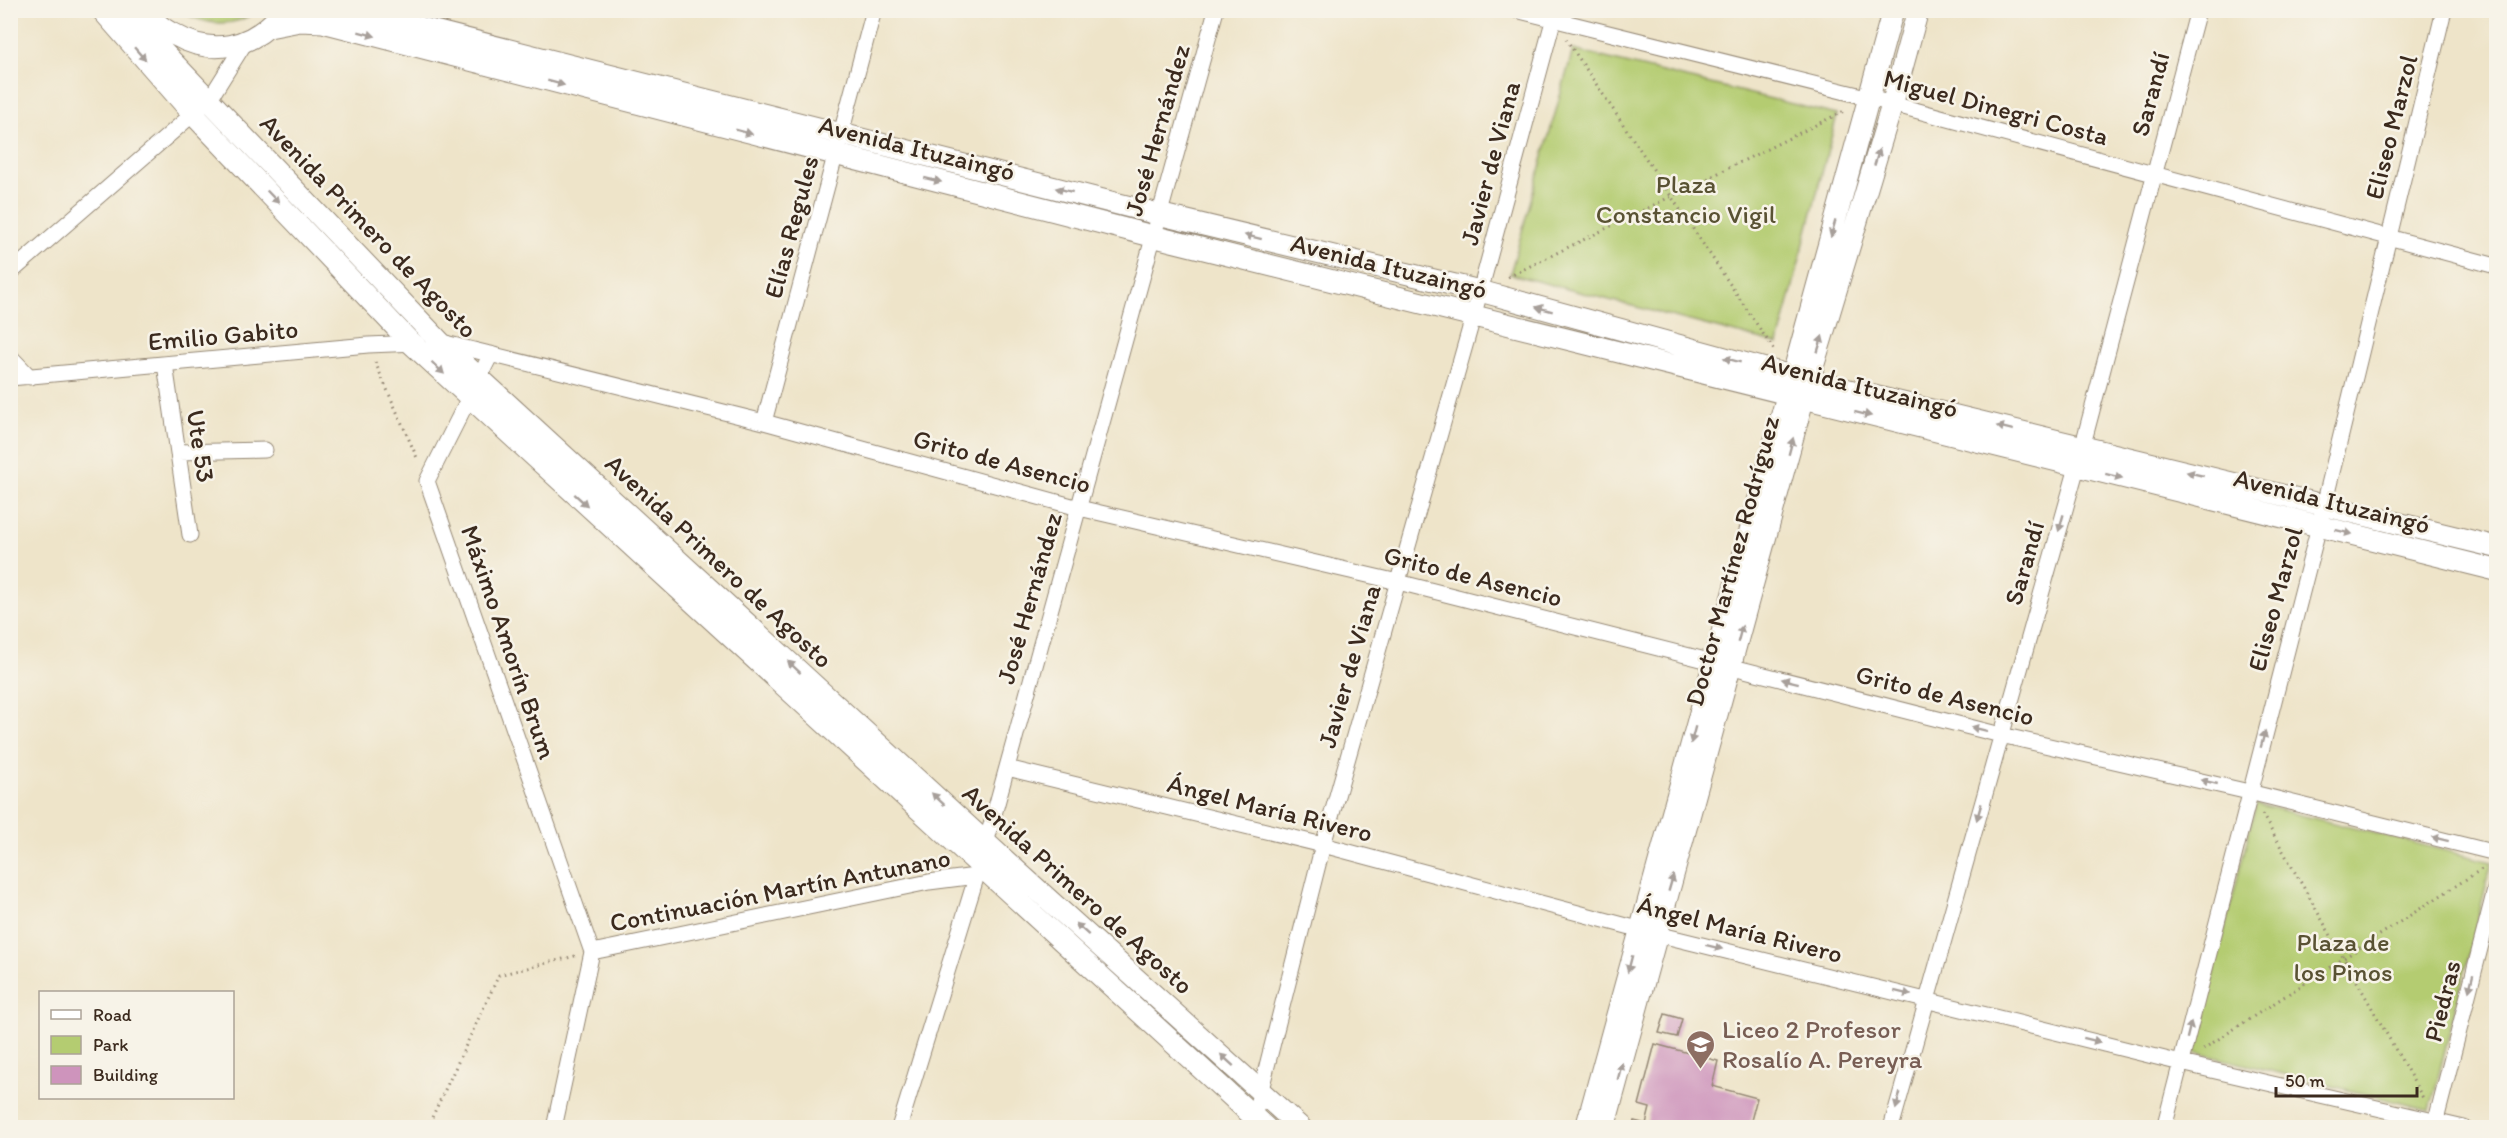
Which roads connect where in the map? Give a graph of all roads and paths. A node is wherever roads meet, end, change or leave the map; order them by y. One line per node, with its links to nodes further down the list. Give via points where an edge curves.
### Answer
1 (102, 10): 19 (street, Avenida Primero de Agosto, one-way to 19)
2 (112, 10): 13 (street)
3 (283, 10): 14 (street)
4 (351, 10): 20 (street, Avenida Ituzaingó)
5 (874, 10): 20 (street, Elías Regules)
6 (1216, 10): 24 (street, José Hernández)
7 (1516, 10): 12 (street, Miguel Dinegri Costa)
8 (1893, 10): 16 (street, Doctor Martínez Rodríguez)
9 (1918, 10): 18 (street, Doctor Martínez Rodríguez)
10 (2198, 10): 22 (street, Sarandí)
11 (2444, 10): 26 (street, Eliseo Marzol)
12 (1555, 15): 16 (street, Miguel Dinegri Costa); 23 (path); 29 (street, Javier de Viana)
13 (141, 17): 15 (street, via 192,45 219,48); 17 (street, Avenida Primero de Agosto)
14 (268, 27): 15 (street); 21 (street, Avenida Ituzaingó, one-way to 21, via 300,21 323,22)
15 (246, 42): 17 (street)
16 (1870, 98): 18 (street, Miguel Dinegri Costa); 23 (path); 40 (street, Doctor Martínez Rodríguez, one-way to 40)
17 (209, 100): 19 (street); 31 (street, Avenida Primero de Agosto)
18 (1892, 105): 22 (street, Miguel Dinegri Costa); 40 (street, Doctor Martínez Rodríguez, one-way to 18)
19 (194, 115): 28 (street); 32 (street, Avenida Primero de Agosto, one-way to 32)
20 (840, 133): 21 (street, Elías Regules); 24 (street, Avenida Ituzaingó, one-way to 20)
21 (834, 155): 25 (street, Avenida Ituzaingó, one-way to 25); 42 (street, Elías Regules)
22 (2154, 173): 26 (street, Miguel Dinegri Costa); 45 (street, Sarandí)
23 (1672, 196): 29 (path); 40 (path)
24 (1158, 214): 25 (street, José Hernández); 29 (street, Avenida Ituzaingó, one-way to 24)
25 (1152, 236): 30 (street, Avenida Ituzaingó); 48 (street, José Hernández)
26 (2389, 236): 27 (street, Miguel Dinegri Costa); 47 (street, Eliseo Marzol)
27 (2496, 266)
28 (10, 273)
29 (1480, 291): 30 (street, Javier de Viana); 40 (street, Avenida Ituzaingó, one-way to 29)
30 (1473, 314): 40 (street, Avenida Ituzaingó); 53 (street, Javier de Viana)
31 (440, 342): 32 (street, Emilio Gabito); 34 (street, Grito de Asencio); 37 (street, Avenida Primero de Agosto)
32 (412, 344): 33 (street, Emilio Gabito); 41 (street, Avenida Primero de Agosto, one-way to 41)
33 (368, 345): 36 (street, Emilio Gabito); 46 (path)
34 (491, 354): 37 (street); 42 (street, Grito de Asencio)
35 (10, 356): 38 (street)
36 (165, 364): 38 (street, Emilio Gabito); 44 (street, Ute 53)
37 (478, 376): 41 (street); 58 (street, Avenida Primero de Agosto, one-way to 37)
38 (30, 377): 39 (street, Emilio Gabito)
39 (10, 378)
40 (1797, 388): 45 (street, Avenida Ituzaingó); 54 (street, Doctor Martínez Rodríguez)
41 (468, 397): 46 (street); 62 (street, Avenida Primero de Agosto, one-way to 62)
42 (764, 422): 48 (street, Grito de Asencio)
43 (265, 450): 44 (street)
44 (178, 452): 50 (street, Ute 53)
45 (2079, 457): 47 (street, Avenida Ituzaingó, one-way to 45); 49 (street, Avenida Ituzaingó, one-way to 49); 55 (street, Sarandí, one-way to 55)
46 (427, 481): 65 (street, Máximo Amorín Brum)
47 (2324, 505): 49 (street, Eliseo Marzol); 51 (street, Avenida Ituzaingó)
48 (1079, 507): 53 (street, Grito de Asencio); 56 (street, José Hernández)
49 (2319, 526): 52 (street, Avenida Ituzaingó, one-way to 52); 57 (street, Eliseo Marzol, one-way to 49)
50 (190, 535)
51 (2496, 547)
52 (2496, 570)
53 (1398, 582): 54 (street, Grito de Asencio); 59 (street, Javier de Viana)
54 (1722, 664): 55 (street, Grito de Asencio, one-way to 54); 64 (street, Doctor Martínez Rodríguez)
55 (2001, 735): 57 (street, Grito de Asencio, one-way to 55); 67 (street, Sarandí, one-way to 67)
56 (1007, 768): 58 (street, José Hernández); 59 (street, Ángel María Rivero)
57 (2249, 792): 60 (street, Grito de Asencio, one-way to 57); 66 (path); 68 (street, Eliseo Marzol, one-way to 57)
58 (986, 843): 62 (street, José Hernández); 69 (street, Avenida Primero de Agosto, one-way to 58)
59 (1323, 845): 64 (street, Ángel María Rivero); 69 (street, Javier de Viana)
60 (2496, 853)
61 (2487, 866): 66 (path)
62 (978, 870): 65 (street, Continuación Martín Antunano); 70 (street, Avenida Primero de Agosto); 74 (street, José Hernández)
63 (2496, 886): 71 (street, Piedras, one-way to 71)
64 (1648, 932): 67 (street, Ángel María Rivero, one-way to 67); 76 (street, Doctor Martínez Rodríguez, one-way to 76); 77 (street, Doctor Martínez Rodríguez, one-way to 64)
65 (592, 952): 72 (path, via 499,975); 73 (street)
66 (2344, 958): 68 (path); 71 (path)
67 (1926, 999): 68 (street, Ángel María Rivero, one-way to 68); 78 (street, Sarandí, one-way to 78)
68 (2181, 1062): 71 (street, Ángel María Rivero); 79 (street, Eliseo Marzol)
69 (1261, 1090): 70 (street, Javier de Viana); 75 (street, Avenida Primero de Agosto)
70 (1257, 1124)
71 (2435, 1124): 80 (street, Ángel María Rivero)
72 (427, 1128)
73 (554, 1128)
74 (899, 1128)
75 (1301, 1128)
76 (1586, 1128)
77 (1605, 1128)
78 (1891, 1128)
79 (2164, 1128)
80 (2464, 1128)

